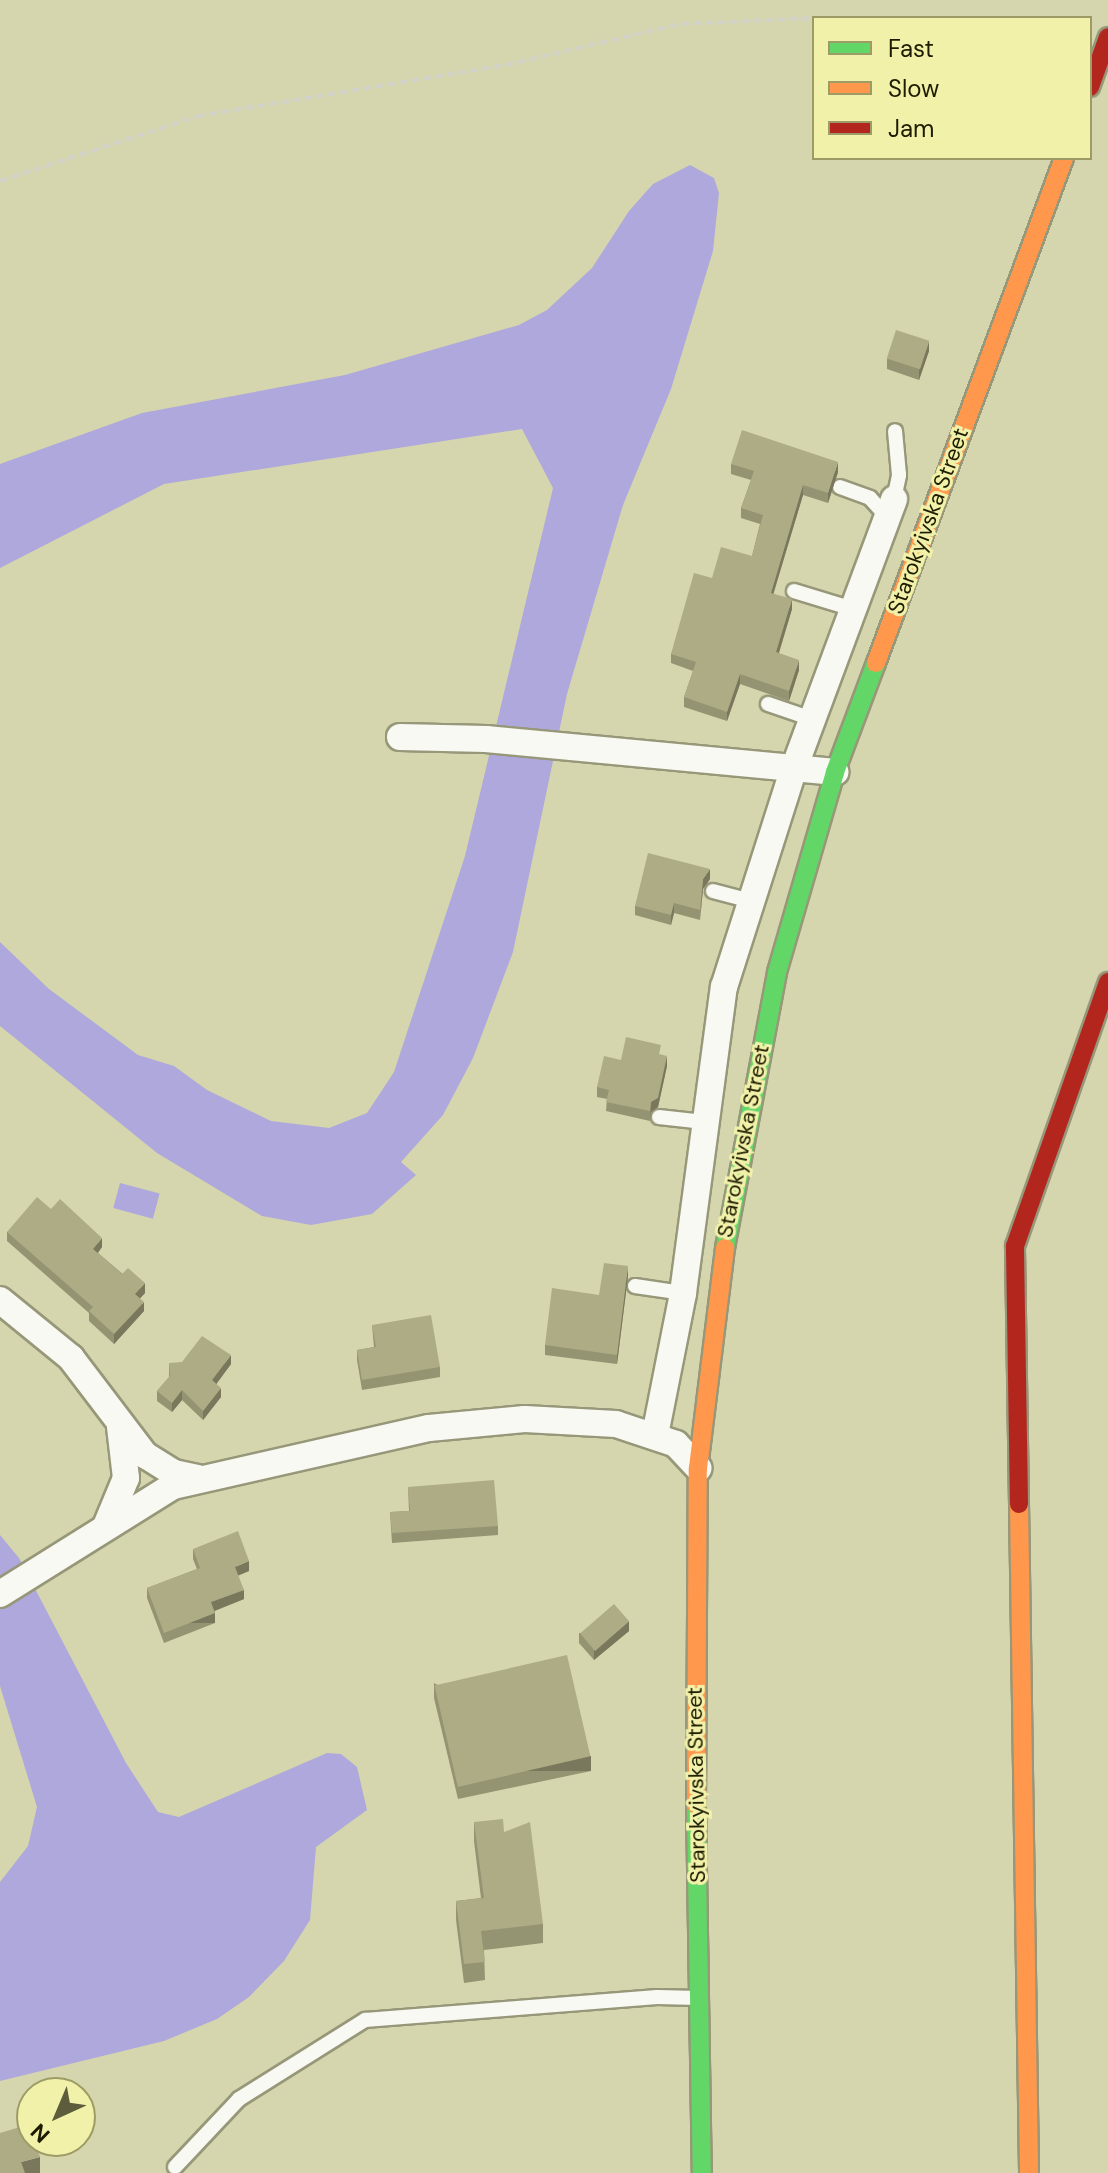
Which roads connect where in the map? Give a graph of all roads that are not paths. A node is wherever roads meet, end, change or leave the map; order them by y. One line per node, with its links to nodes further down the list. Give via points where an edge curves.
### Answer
1 (1108, 37): 2 (street)
2 (1092, 81)
3 (1063, 160): 13 (street, Starokyivska Street)
4 (895, 431): 6 (lane, via 899,475)
5 (840, 487): 6 (lane)
6 (891, 509): 8 (street)
7 (794, 591): 8 (lane)
8 (856, 610): 10 (street)
9 (768, 704): 10 (lane)
10 (815, 720): 12 (street)
11 (400, 737): 12 (street, via 599,748)
12 (793, 771): 13 (street, via 813,766); 15 (street)
13 (835, 772): 24 (street, Starokyivska Street, via 777,972 743,1134 715,1302)
14 (713, 891): 15 (lane)
15 (755, 902): 18 (street, via 719,1008)
16 (1108, 982): 31 (street, via 1015,1246)
17 (659, 1117): 18 (lane)
18 (704, 1122): 20 (street)
19 (635, 1286): 20 (lane)
20 (683, 1293): 23 (street)
21 (0, 1300): 22 (street, via 71,1358)
22 (119, 1425): 25 (street, via 145,1455 174,1473 203,1478); 26 (street, via 126,1478)
23 (655, 1435): 24 (street, via 676,1444); 25 (street, via 616,1424 475,1421)
24 (698, 1468): 28 (street, Starokyivska Street, via 694,1660)
25 (240, 1474): 26 (street, via 173,1486)
26 (106, 1526): 27 (street)
27 (0, 1594)
28 (699, 1998): 29 (lane, via 365,2020 239,2099); 30 (street, Starokyivska Street)
29 (175, 2167)
30 (702, 2173)
31 (1029, 2173)

